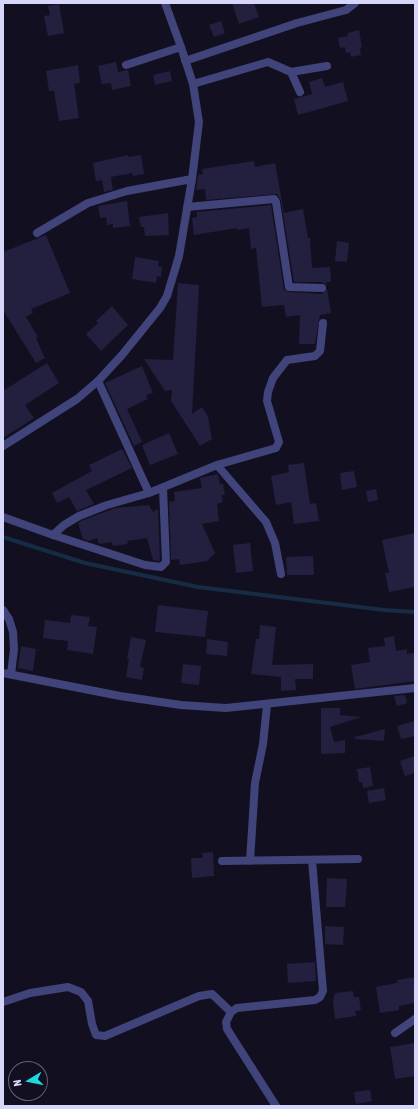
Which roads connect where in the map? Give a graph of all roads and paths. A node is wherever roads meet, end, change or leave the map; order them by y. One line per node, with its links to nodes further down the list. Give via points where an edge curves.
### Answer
1 (165, 3): 3 (street)
2 (355, 3): 4 (street, via 346,10 297,23)
3 (182, 47): 4 (street); 5 (street)
4 (185, 61): 8 (street)
5 (126, 65)
6 (327, 66): 7 (street)
7 (292, 72): 8 (street, via 273,62 263,62); 9 (street)
8 (193, 84): 10 (street, via 199,122)
9 (300, 92)
10 (192, 178): 11 (street); 12 (street, via 128,191 88,203)
11 (187, 207): 13 (street, via 274,199 289,287); 15 (street, via 179,256 164,302)
12 (37, 233)
13 (322, 288)
14 (323, 323): 17 (street, via 320,350 317,354 287,360 273,378 267,401 279,442 276,448)
15 (98, 382): 16 (street, via 77,399); 18 (street)
16 (3, 446)
17 (217, 465): 19 (street); 22 (street, via 266,522 275,543)
18 (148, 488): 19 (street); 21 (street, via 79,516)
19 (163, 488): 21 (street, via 166,562 161,567 146,565)
20 (3, 517): 21 (street)
21 (48, 533)
22 (281, 574)
23 (3, 610): 24 (street, via 13,632 14,649)
24 (7, 674): 26 (street, via 181,705 226,708)
25 (414, 690): 26 (street)
26 (267, 705): 30 (street, via 255,783)
27 (358, 859): 28 (street)
28 (312, 860): 30 (street); 32 (street, via 323,991 320,997 315,1000 248,1006)
29 (222, 861): 30 (street)
30 (250, 861)
31 (3, 1002): 32 (street, via 30,993 68,988 81,992 88,1001 96,1035 105,1036 199,996 212,994)
32 (231, 1012): 35 (street, via 226,1022 227,1029)
33 (415, 1019): 34 (street)
34 (395, 1034)
35 (276, 1106)

